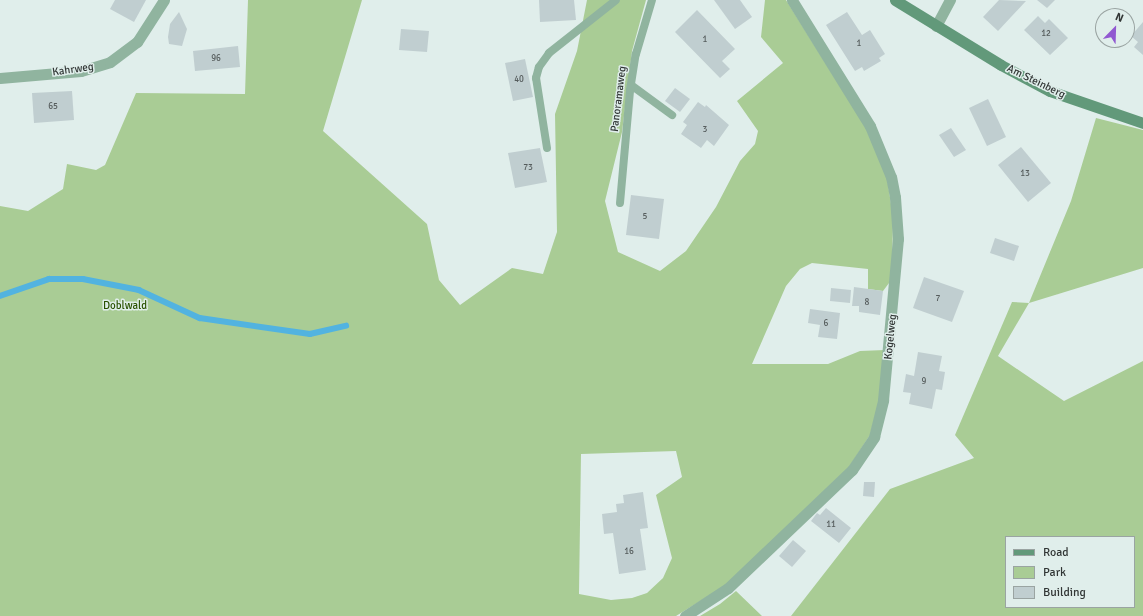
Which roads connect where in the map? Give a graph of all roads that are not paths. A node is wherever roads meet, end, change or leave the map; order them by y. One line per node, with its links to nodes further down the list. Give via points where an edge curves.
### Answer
1 (164, 0): 8 (street, Kahrweg, via 137,42 110,62 81,71)
2 (616, 0): 12 (lane, via 549,53 539,67 536,78)
3 (652, 0): 9 (lane, Panoramaweg, via 636,54)
4 (792, 0): 14 (street, Kogelweg, via 870,126 891,177 898,239 883,400 874,437 852,470 728,588)
5 (895, 0): 7 (main road, Am Steinberg)
6 (950, 0): 7 (street)
7 (936, 26): 11 (main road, Am Steinberg, via 1050,91)
8 (0, 78)
9 (631, 85): 10 (lane); 13 (lane, Panoramaweg)
10 (672, 115)
11 (1143, 122)
12 (547, 148)
13 (620, 203)
14 (685, 616)

